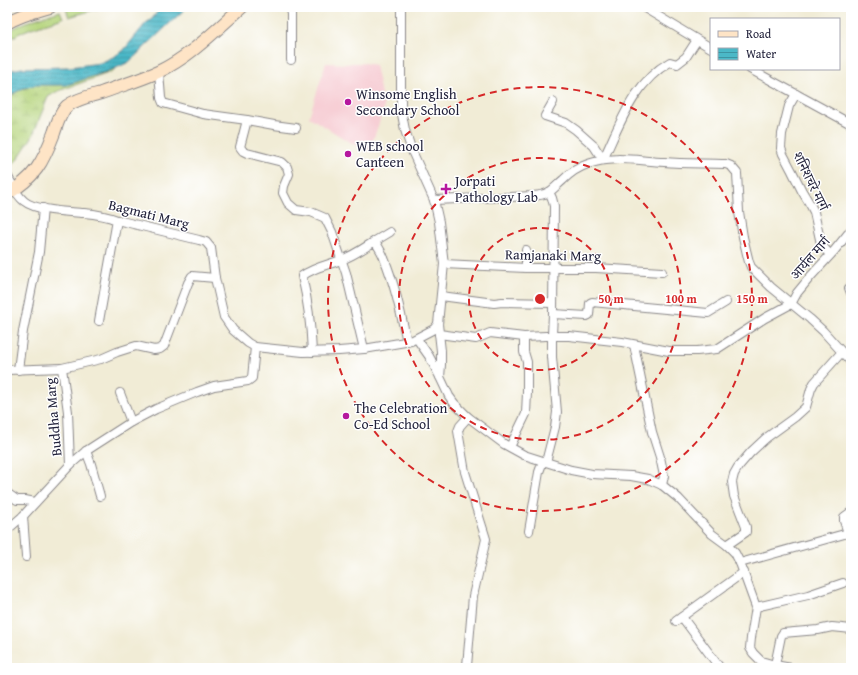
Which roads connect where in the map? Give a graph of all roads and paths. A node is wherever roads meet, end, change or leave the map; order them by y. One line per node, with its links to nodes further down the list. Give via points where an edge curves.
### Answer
1 (50, 7): 6 (main road)
2 (242, 7): 11 (main road, via 188,55)
3 (289, 7): 9 (street)
4 (401, 7): 21 (street, via 401,109 412,151)
5 (643, 7): 7 (street)
6 (7, 23)
7 (697, 40): 8 (street); 17 (street, via 686,56 676,64 670,62 662,66 639,90)
8 (710, 47)
9 (291, 60)
10 (752, 70): 12 (street)
11 (159, 72): 14 (street, via 163,103 203,114); 19 (main road, via 69,105 60,116 47,153 36,171)
12 (796, 94): 15 (street); 28 (street, शनिशचरे मार्ग, via 789,106 781,148 814,212 821,244)
13 (553, 102): 17 (street, via 545,116 566,123 576,130 594,146)
14 (247, 120): 16 (street); 29 (street, via 240,147 242,151 282,162 287,166 289,174 283,194 288,203 296,210 311,212 325,218)
15 (851, 124)
16 (296, 128)
17 (603, 160): 20 (street, via 576,169); 40 (street, via 632,159 731,166 737,173 739,212 748,262 756,273)
18 (7, 175): 19 (street, Bagmati Marg)
19 (11, 192): 22 (street, Bagmati Marg, via 28,205)
20 (549, 192): 21 (street, via 534,196); 32 (street, via 554,206)
21 (434, 200): 30 (street, via 440,222)
22 (43, 208): 23 (street, Bagmati Marg, via 107,216); 57 (street, via 39,252)
23 (117, 220): 34 (street, Bagmati Marg, via 206,242 211,248); 42 (street)
24 (851, 230): 28 (street, आर्यल मार्ग)
25 (390, 232): 26 (street)
26 (375, 241): 29 (street); 48 (street, via 384,257 394,288)
27 (526, 250): 31 (street)
28 (830, 255): 40 (street, आर्यल मार्ग, via 797,293)
29 (342, 260): 51 (street); 52 (street, via 321,266 302,276 306,289)
30 (444, 264): 31 (street, Ramjanaki Marg); 37 (street)
31 (526, 268): 32 (street, Ramjanaki Marg)
32 (554, 268): 33 (street, Ramjanaki Marg); 38 (street)
33 (662, 272)
34 (215, 278): 50 (street, Bagmati Marg, via 224,317 233,330); 55 (street, via 192,276 164,346 160,349 136,346 101,359)
35 (851, 286): 36 (street)
36 (851, 293)
37 (441, 296): 38 (street, via 494,304); 43 (street)
38 (553, 302): 41 (street)
39 (726, 302): 41 (street, via 708,313 592,302 587,316)
40 (791, 304): 49 (street, via 717,349 669,351); 53 (street, via 814,323)
41 (553, 314): 45 (street)
42 (99, 322)
43 (438, 324): 44 (street); 47 (street)
44 (439, 334): 46 (street, via 476,339 490,333); 58 (street)
45 (552, 335): 46 (street); 49 (street); 64 (street, via 557,412)
46 (524, 337): 62 (street, via 527,362 526,414)
47 (417, 339): 48 (street); 58 (street)
48 (407, 342): 51 (street)
49 (634, 345): 66 (street, via 664,476)
50 (256, 347): 52 (street); 61 (street, via 252,378 248,381 214,386)
51 (364, 349): 52 (street)
52 (312, 352)
53 (841, 353): 54 (street); 74 (street, via 814,383 806,407 766,438 738,467 732,482 746,532)
54 (851, 362)
55 (62, 368): 57 (street); 65 (street, Buddha Marg, via 68,412)
56 (7, 370): 57 (street)
57 (18, 370)
58 (440, 377): 60 (street, via 454,404)
59 (120, 393): 61 (street)
60 (468, 417): 62 (street); 82 (street, via 458,431 465,472 486,540 473,596)
61 (131, 422): 63 (street)
62 (510, 448): 64 (street)
63 (86, 451): 65 (street); 68 (street)
64 (544, 462): 66 (street, via 592,474 648,479); 73 (street, via 539,472)
65 (70, 464): 69 (street)
66 (662, 485): 74 (street)
67 (7, 493): 69 (street, via 17,500)
68 (100, 496)
69 (35, 502): 71 (street)
70 (851, 512): 76 (street, via 844,517 848,533)
71 (23, 516): 72 (street); 75 (street)
72 (7, 530)
73 (529, 531)
74 (726, 545): 76 (street)
75 (26, 557)
76 (740, 562): 77 (street)
77 (744, 572): 79 (street); 83 (street, via 679,619)
78 (843, 584): 79 (street)
79 (756, 607): 81 (street, via 750,648 761,661)
80 (851, 629): 81 (street, via 832,628 783,633)
81 (775, 665): 84 (street)
82 (467, 666)
83 (720, 668)
84 (791, 668)

